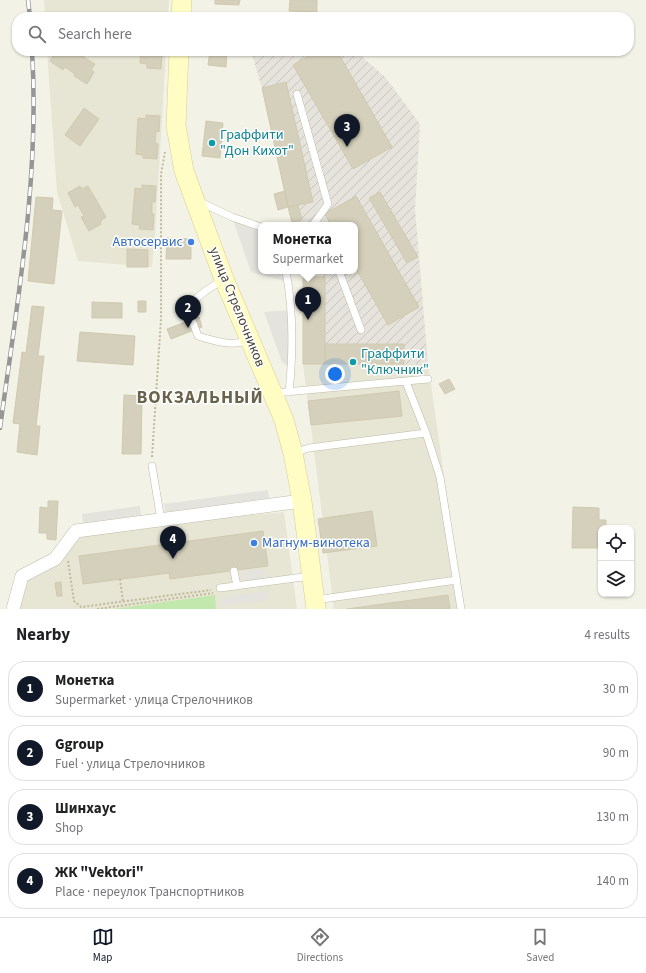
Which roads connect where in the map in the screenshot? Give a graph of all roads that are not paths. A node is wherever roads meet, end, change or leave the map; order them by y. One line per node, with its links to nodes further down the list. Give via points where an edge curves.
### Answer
1 (182, 0): 2 (main road)
2 (181, 12)
3 (179, 56): 5 (main road, улица Стрелочников, via 176,126 184,171)
4 (297, 94): 6 (lane, via 328,204)
5 (195, 200): 7 (lane); 10 (main road, улица Стрелочников)
6 (315, 222)
7 (258, 226)
8 (286, 274): 15 (lane, via 292,369)
9 (340, 274): 11 (lane)
10 (224, 279): 12 (main road, улица Стрелочников); 12 (lane, via 198,295 187,307 198,336 236,345)
11 (361, 330)
12 (251, 341): 15 (main road, улица Стрелочников)
13 (428, 379): 14 (lane)
14 (406, 382): 15 (lane); 16 (lane)
15 (281, 393): 17 (main road, улица Стрелочников, via 284,420)
16 (426, 433): 17 (lane, via 309,448); 23 (lane, via 440,477)
17 (293, 453): 19 (main road, улица Стрелочников)
18 (152, 466): 20 (lane)
19 (302, 501): 20 (street); 22 (main road, улица Стрелочников)
20 (161, 520): 27 (street, via 76,532 55,559 22,576)
21 (234, 570): 24 (lane)
22 (312, 576): 24 (lane); 26 (main road, улица Стрелочников)
23 (456, 580): 26 (lane); 28 (lane)
24 (237, 586): 25 (lane)
25 (220, 588)
26 (315, 604)
27 (13, 609)
28 (461, 609)

